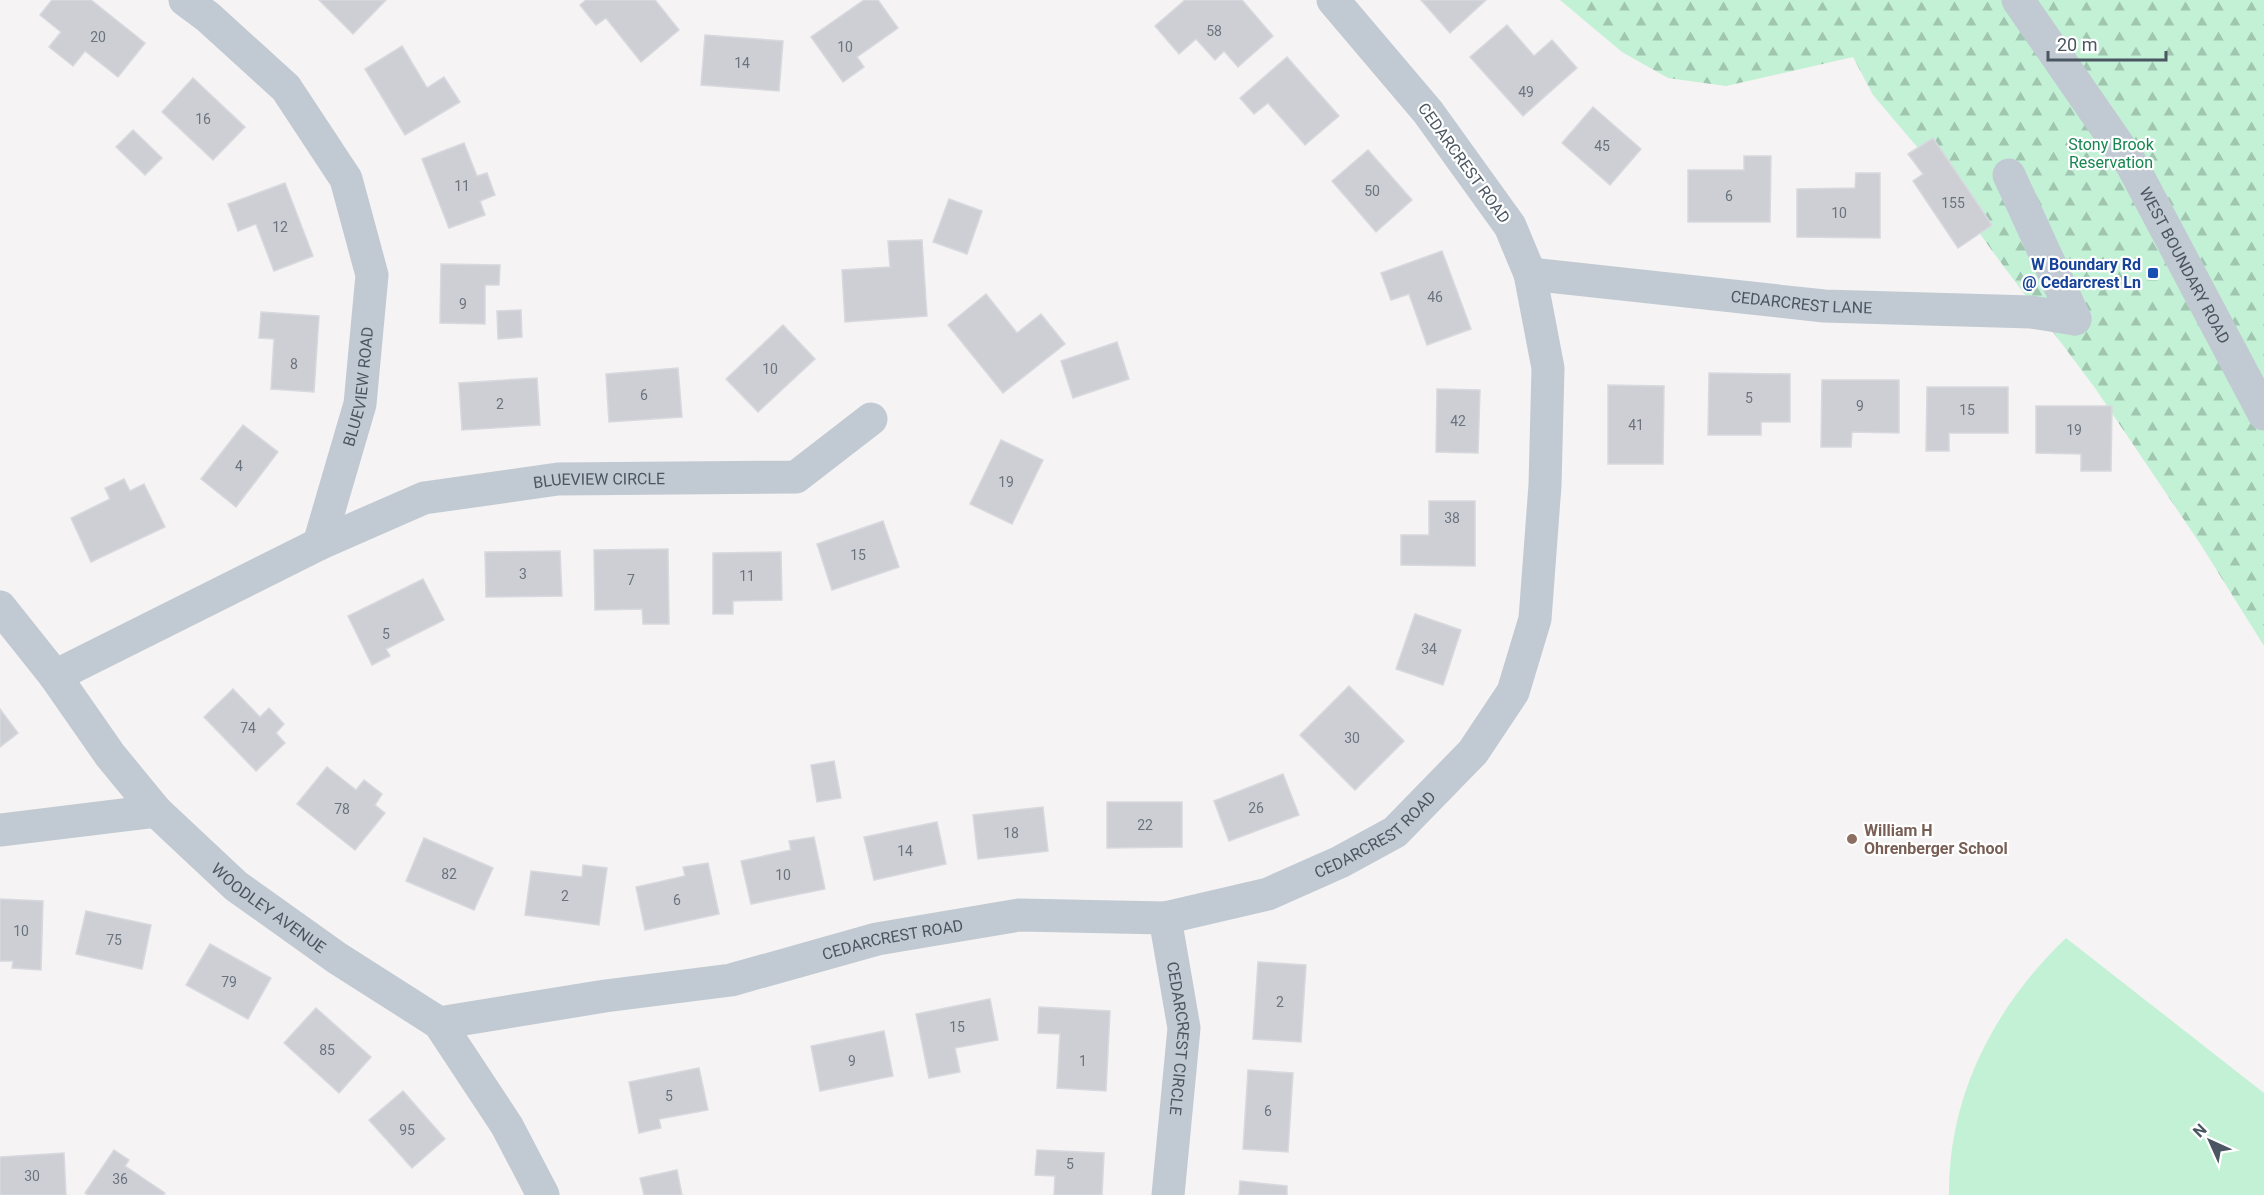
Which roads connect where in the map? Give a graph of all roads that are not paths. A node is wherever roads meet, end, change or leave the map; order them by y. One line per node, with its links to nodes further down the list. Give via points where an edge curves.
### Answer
1 (184, 0): 8 (street, BLUEVIEW ROAD, via 286,88 346,179 372,275 360,404)
2 (1333, 0): 5 (street, CEDARCREST ROAD, via 1428,112 1510,226)
3 (2018, 0): 6 (street, WEST BOUNDARY ROAD, via 2132,165)
4 (2009, 175): 5 (street, CEDARCREST LANE, via 2075,319 2031,312 1824,306)
5 (1530, 274): 13 (street, CEDARCREST ROAD, via 1548,368 1545,485 1535,619 1513,692 1473,752 1395,832 1268,894)
6 (2264, 414)
7 (872, 419): 8 (street, BLUEVIEW CIRCLE, via 796,477 558,479 424,498)
8 (318, 544): 10 (street)
9 (0, 607): 10 (street, WOODLEY AVENUE)
10 (56, 676): 11 (street, WOODLEY AVENUE, via 110,755)
11 (156, 812): 12 (street); 14 (street, WOODLEY AVENUE, via 236,886 337,958)
12 (0, 830)
13 (1165, 918): 14 (street, CEDARCREST ROAD, via 1019,915 877,939 731,980); 16 (street, CEDARCREST CIRCLE, via 1184,1028)
14 (439, 1023): 15 (street, WOODLEY AVENUE, via 507,1126)
15 (543, 1195)
16 (1168, 1195)

